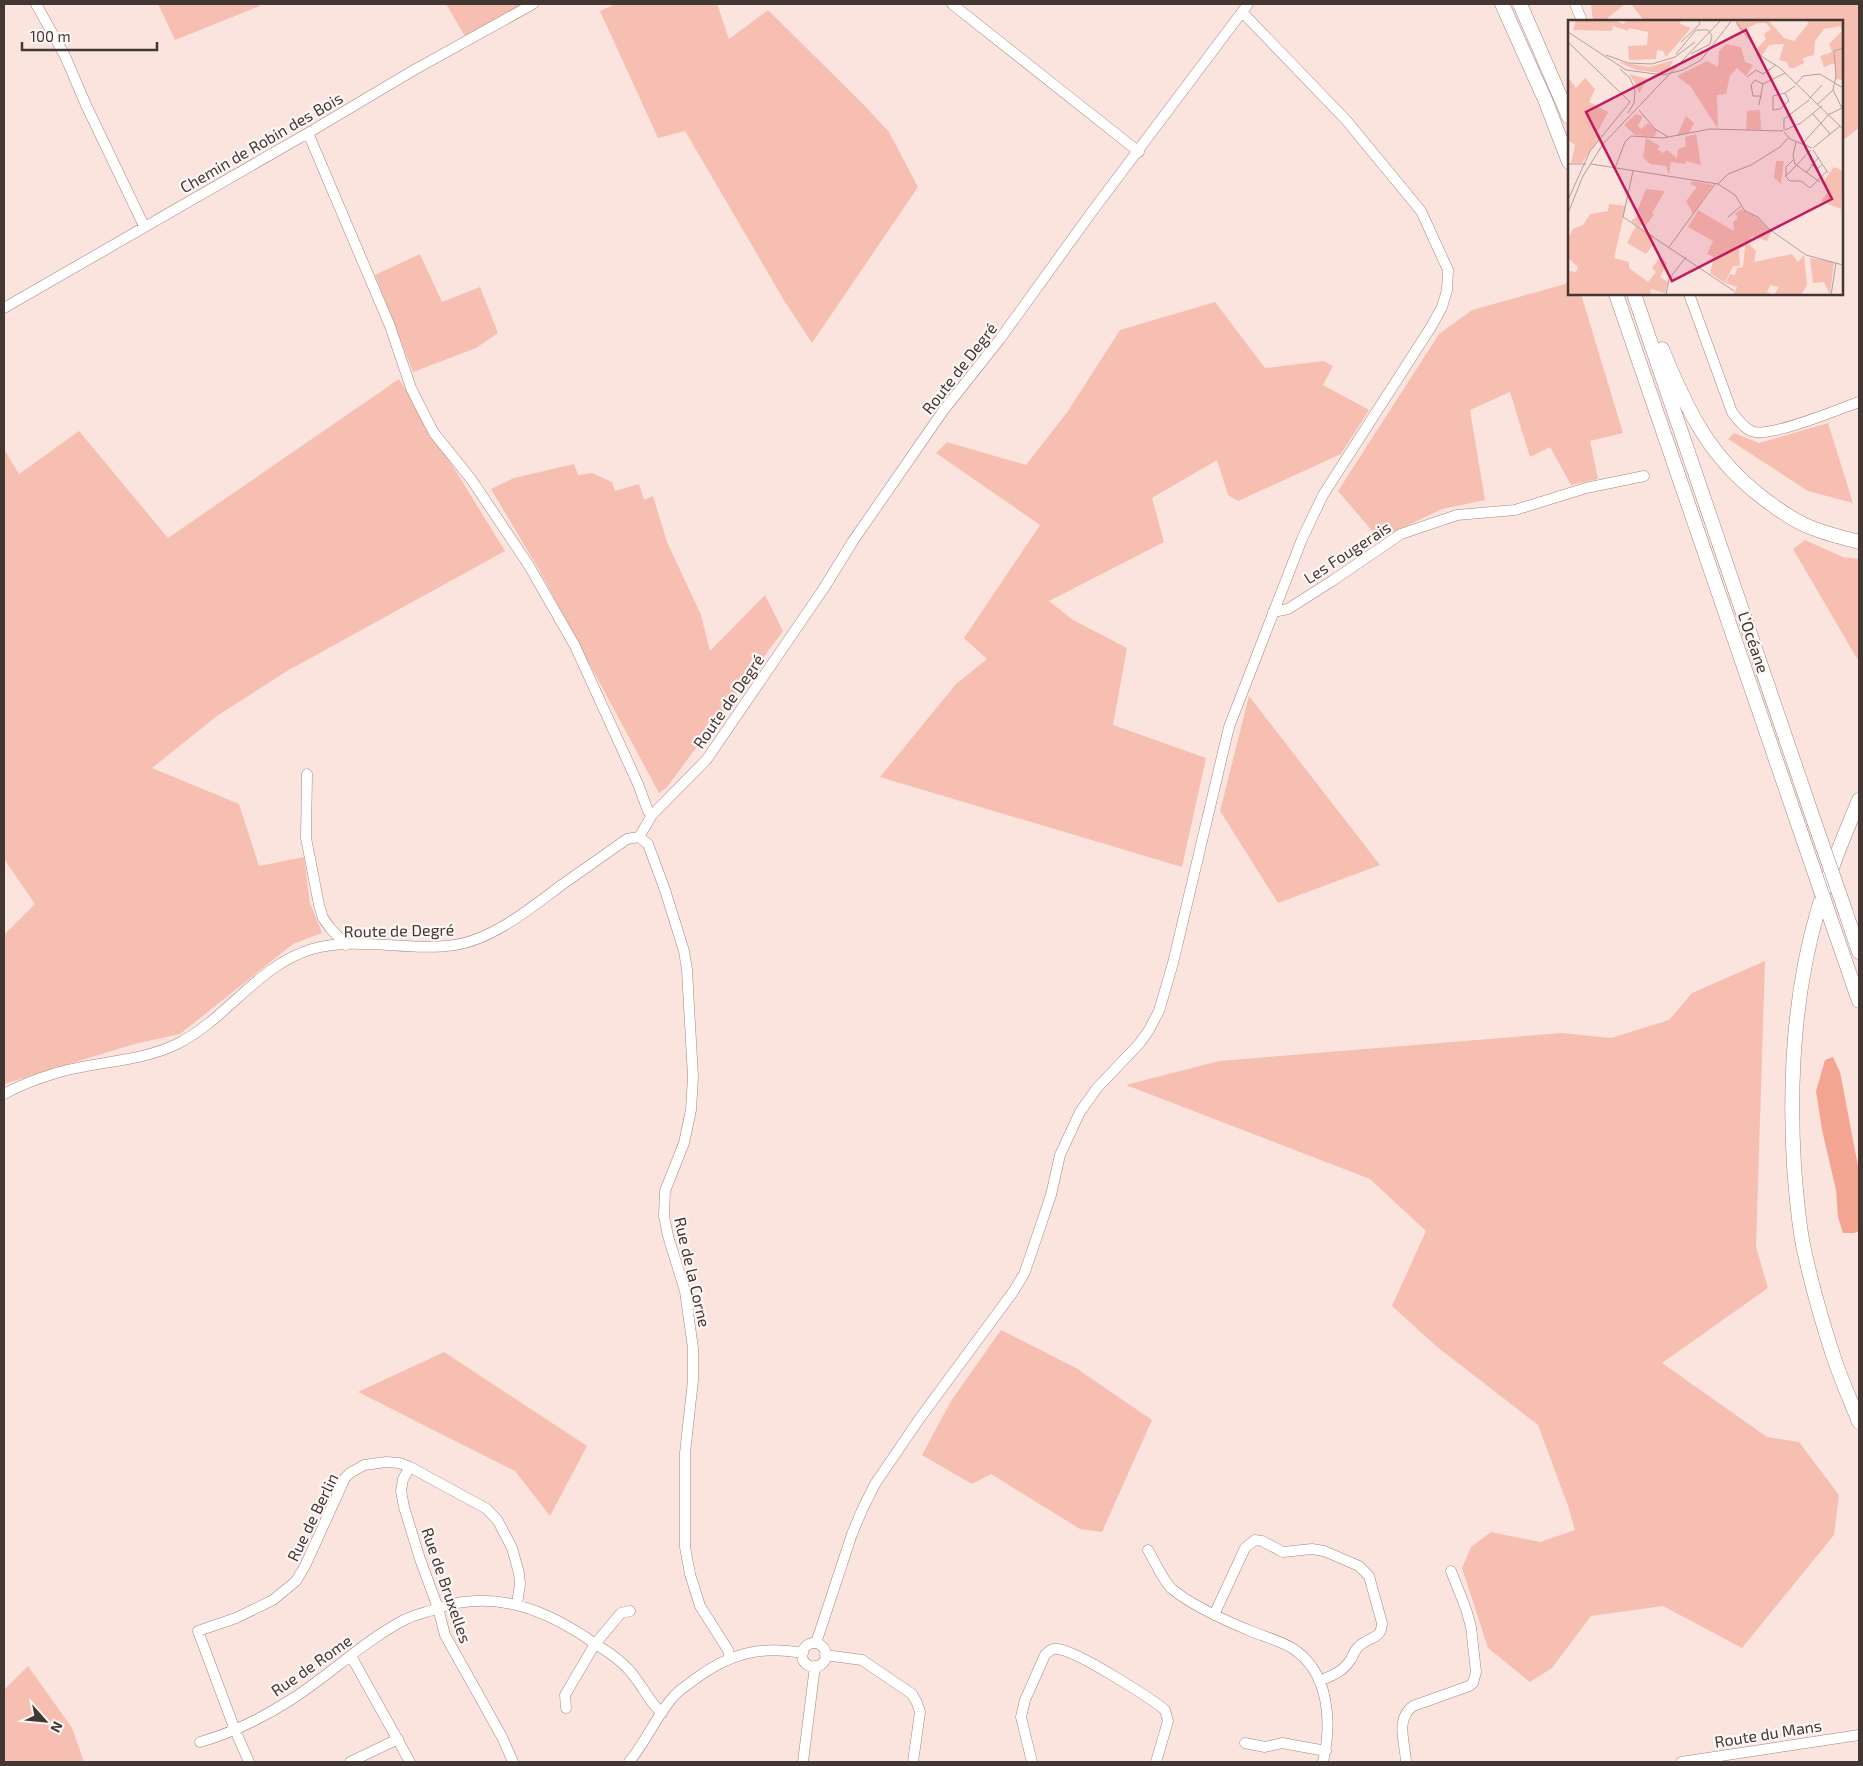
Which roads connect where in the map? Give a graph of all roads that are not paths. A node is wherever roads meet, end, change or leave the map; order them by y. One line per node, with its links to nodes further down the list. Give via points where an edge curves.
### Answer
1 (36, 4): 13 (street, via 65,56)
2 (533, 4): 10 (street, Chemin de Robin des Bois)
3 (952, 4): 11 (street)
4 (1502, 4): 12 (highway)
5 (1520, 4): 9 (highway)
6 (1575, 4): 8 (street)
7 (1245, 8): 11 (street, Route de Degré); 22 (street, via 1346,120 1421,211 1448,270 1442,307 1323,495)
8 (1582, 20)
9 (1568, 115)
10 (308, 133): 13 (street, Chemin de Robin des Bois); 25 (street, via 422,410 434,433 471,479 533,572 575,646)
11 (1139, 152): 25 (street, Route de Degré, via 943,411 707,759)
12 (1568, 159)
13 (144, 226): 17 (street, Chemin de Robin des Bois)
14 (1616, 295): 29 (highway, L’Océane, bridge)
15 (1634, 295): 18 (highway, L’Océane)
16 (1689, 295): 19 (street, via 1732,412 1752,431 1780,430)
17 (4, 308)
18 (1644, 323): 21 (highway, via 1659,342 1697,424 1728,467 1778,510 1798,521); 28 (highway, L’Océane, bridge)
19 (1859, 402)
20 (1644, 476): 22 (street, Les Fougerais, via 1586,488 1514,510 1457,516 1402,534 1288,609)
21 (1859, 542)
22 (1273, 612): 39 (street, via 1230,727 1174,962 1159,1011 1139,1044 1089,1098 1068,1135 1024,1274 875,1484 856,1522)
23 (307, 774): 27 (street, via 306,838 319,906 323,918)
24 (1859, 800): 31 (highway, via 1818,910 1804,966 1792,1090 1796,1184 1803,1243 1833,1356)
25 (652, 815): 26 (street, Route de Degré)
26 (639, 837): 27 (street, Route de Degré, via 627,839 495,931 470,942 432,947); 44 (street, Rue de la Corne, via 648,844 665,890 687,970 693,1077 691,1110 684,1143 665,1191 664,1216 686,1291 693,1348 685,1453 685,1547 700,1606)
27 (346, 945): 30 (street, Route de Degré, via 313,949 285,959 200,1031 176,1044 150,1054 54,1073)
28 (1859, 952)
29 (1859, 1001)
30 (4, 1094)
31 (1859, 1422)
32 (410, 1467): 35 (street, Rue de Berlin, via 487,1510 498,1521 520,1573); 36 (street, Rue de Bruxelles, via 402,1491 404,1507); 49 (street, Rue de Berlin, via 386,1462 364,1465 350,1473 296,1581 273,1600 236,1618 198,1631)
33 (1148, 1550): 38 (street, via 1170,1588)
34 (1451, 1571): 65 (street, via 1471,1627 1475,1679 1469,1686 1406,1711 1402,1721)
35 (517, 1604): 36 (street, Rue de Rome, via 480,1601); 40 (street, Rue de Rome, via 555,1619)
36 (438, 1608): 43 (street, Rue de Rome, via 406,1619); 58 (street, Rue de Bruxelles, via 445,1634 502,1737)
37 (630, 1611): 40 (street, via 621,1613)
38 (1214, 1615): 46 (street, via 1291,1648 1309,1664); 46 (street, via 1245,1548 1255,1540 1283,1552 1324,1551 1359,1566 1369,1576 1382,1628 1377,1637 1357,1648 1339,1673)
39 (816, 1643): 41 (street, via 807,1645); 42 (street, via 824,1648)
40 (595, 1644): 47 (street, via 565,1695); 48 (street, Rue de Rome, via 627,1669)
41 (802, 1653): 44 (street, via 760,1651); 45 (street, via 806,1663)
42 (825, 1655): 45 (street); 61 (street, via 862,1660 912,1694 920,1712)
43 (351, 1656): 49 (street, Rue de Rome, via 292,1699); 51 (street)
44 (730, 1658): 48 (street, via 681,1689)
45 (815, 1666): 60 (street)
46 (1319, 1681): 54 (street, via 1327,1705)
47 (566, 1708)
48 (662, 1713): 59 (street)
49 (235, 1730): 52 (street, Rue de Rome); 55 (street)
50 (1859, 1735): 66 (street, Route du Mans)
51 (398, 1739): 56 (street); 57 (street)
52 (200, 1742)
53 (1245, 1744): 54 (street, via 1265,1747 1282,1743)
54 (1326, 1751): 64 (street)
55 (249, 1762)
56 (350, 1762)
57 (410, 1762)
58 (512, 1762)
59 (629, 1762)
60 (803, 1762)
61 (913, 1762)
62 (1032, 1762): 63 (street, via 1022,1725 1022,1710 1045,1655 1054,1648 1080,1657 1165,1710 1168,1721)
63 (1156, 1762)
64 (1323, 1762)
65 (1406, 1762)
66 (1682, 1762)

